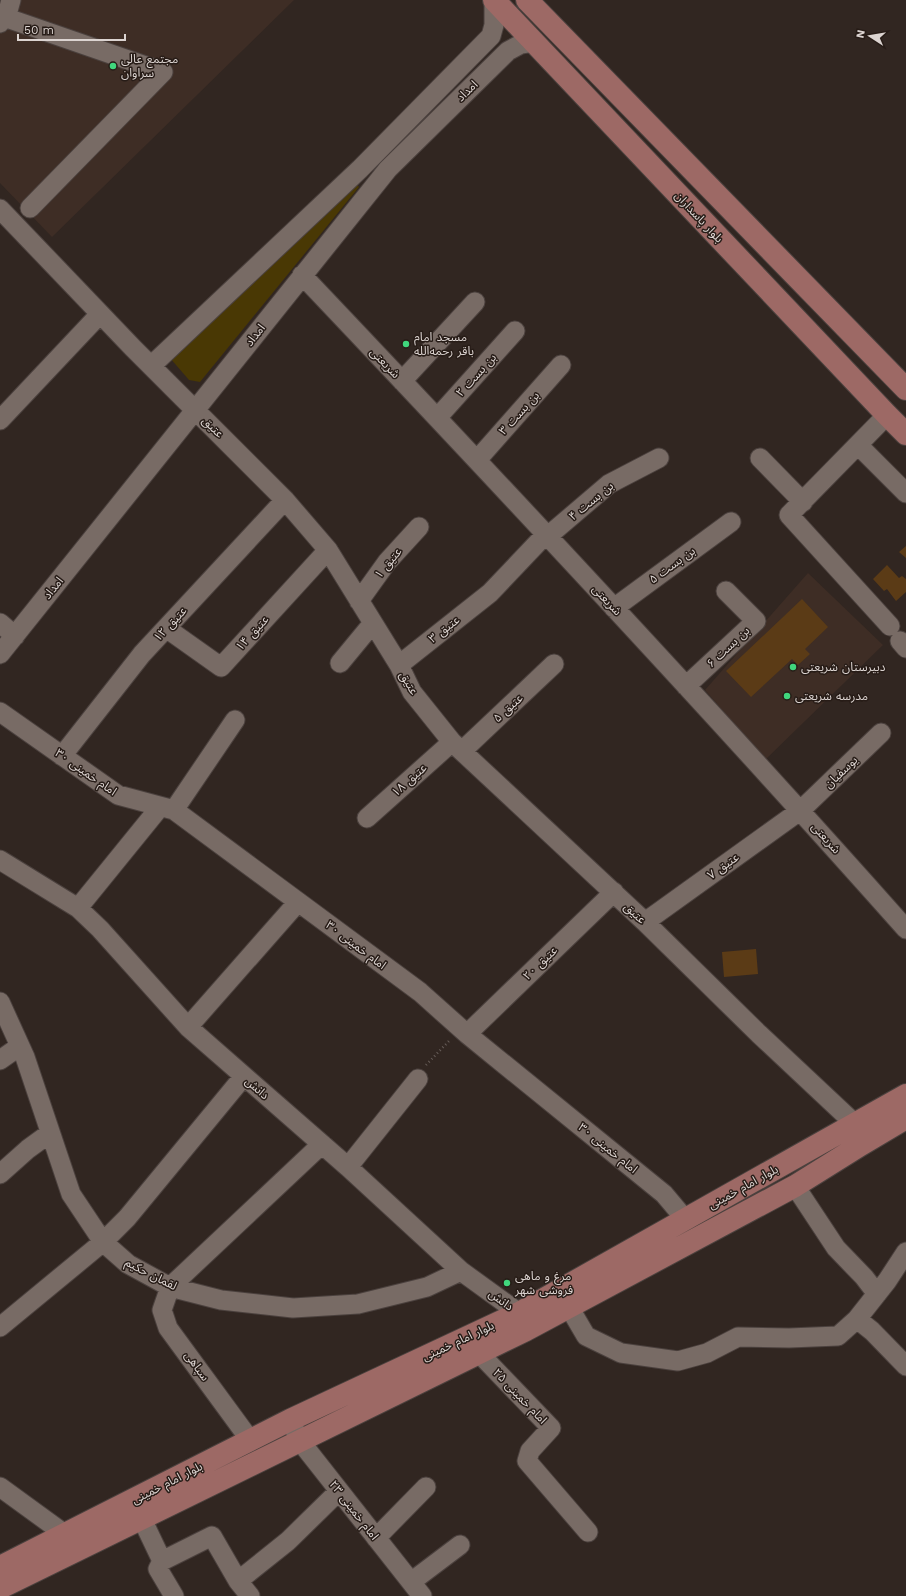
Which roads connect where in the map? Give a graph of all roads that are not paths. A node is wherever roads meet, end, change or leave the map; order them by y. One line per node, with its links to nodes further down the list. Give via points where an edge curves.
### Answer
1 (494, 0): 4 (main road, بلوار پاسداران); 5 (street, امداد, via 494,25 491,36)
2 (527, 0): 16 (main road)
3 (5, 13): 7 (street, via 163,72)
4 (534, 42): 6 (street, امداد, via 521,44 508,51 388,169); 18 (main road, بلوار پاسداران)
5 (360, 169): 6 (street); 13 (street, امداد)
6 (376, 184): 9 (street, امداد)
7 (30, 208)
8 (0, 209): 11 (street, عتیق)
9 (302, 275): 15 (street, شریعتی); 17 (street, امداد)
10 (475, 302): 15 (street)
11 (100, 314): 13 (street, عتیق); 20 (street)
12 (515, 332): 19 (street, بن بست ۲)
13 (151, 366): 17 (street, عتیق)
14 (561, 366): 25 (street, بن بست ۳)
15 (402, 380): 19 (street, شریعتی)
16 (906, 389)
17 (196, 409): 27 (street, عتیق); 41 (street, امداد)
18 (887, 415): 21 (main road, بلوار پاسداران); 22 (street)
19 (437, 418): 25 (street, شریعتی)
20 (0, 420)
21 (906, 434)
22 (859, 446): 26 (street); 28 (street)
23 (659, 458): 31 (street, بن بست ۴, via 609,484)
24 (760, 458): 28 (street)
25 (477, 460): 31 (street, شریعتی)
26 (906, 493)
27 (285, 500): 32 (street, عتیق); 40 (street, عتیق ۱۲)
28 (803, 502): 39 (street, via 790,515)
29 (731, 522): 36 (street, بن بست ۵)
30 (419, 527): 35 (street, عتیق ۱, via 387,562)
31 (547, 535): 34 (street, بن بست ۴); 36 (street, شریعتی)
32 (328, 550): 35 (street, عتیق); 40 (street, عتیق ۱۴, via 221,667)
33 (726, 591): 46 (street, بن بست ۶, via 756,621)
34 (490, 593): 45 (street, عتیق ۳)
35 (359, 601): 38 (street, عتیق)
36 (614, 608): 46 (street, شریعتی)
37 (0, 623): 41 (street)
38 (373, 623): 43 (street); 45 (street, عتیق)
39 (890, 626)
40 (166, 628): 51 (street, عتیق ۱۲, via 142,654)
41 (14, 636): 42 (street, امداد)
42 (0, 654)
43 (340, 663)
44 (554, 664): 50 (street, عتیق ۵)
45 (398, 665): 50 (street, عتیق, via 412,692)
46 (686, 686): 53 (street, شریعتی)
47 (0, 712): 51 (street, امام خمینی ۳۰)
48 (235, 720): 52 (street)
49 (881, 733): 53 (street, یوسفیان)
50 (457, 746): 54 (street, عتیق ۱۸); 56 (street, عتیق)
51 (62, 756): 52 (street, امام خمینی ۳۰, via 118,795)
52 (167, 809): 57 (street, امام خمینی ۳۰); 58 (street)
53 (801, 810): 59 (street, عتیق ۷); 60 (street, شریعتی)
54 (367, 818)
55 (0, 860): 58 (street, دانش)
56 (614, 892): 59 (street, عتیق); 63 (street, عتیق ۲۰)
57 (298, 902): 62 (street); 63 (street, امام خمینی ۳۰, via 420,992)
58 (78, 908): 62 (street, دانش)
59 (645, 922): 70 (street, عتیق)
60 (906, 929)
61 (0, 1002): 64 (street, لقمان حکیم)
62 (188, 1027): 66 (street, دانش)
63 (464, 1031): 76 (street, امام خمینی ۳۰, via 664,1194)
64 (20, 1046): 65 (street); 71 (street, لقمان حکیم)
65 (0, 1060)
66 (244, 1076): 72 (street, دانش); 77 (street, via 127,1218)
67 (418, 1079): 73 (street)
68 (906, 1095): 70 (main road, بلوار امام خمینی)
69 (906, 1118): 70 (main road, بلوار امام خمینی)
70 (861, 1132): 75 (main road, بلوار امام خمینی); 76 (main road, بلوار امام خمینی)
71 (50, 1134): 74 (street, via 28,1149); 77 (street, لقمان حکیم, via 71,1194)
72 (322, 1144): 73 (street, دانش); 80 (street)
73 (348, 1167): 79 (street, دانش)
74 (0, 1174)
75 (795, 1186): 81 (street, via 836,1248); 82 (main road, بلوار امام خمینی)
76 (685, 1219): 83 (main road, بلوار امام خمینی)
77 (103, 1242): 80 (street, لقمان حکیم, via 128,1264); 85 (street)
78 (906, 1252): 81 (street)
79 (461, 1271): 80 (street, لقمان حکیم, via 427,1287 358,1304 293,1308 221,1300); 83 (street, دانش)
80 (170, 1287): 89 (street, سپاهی, via 162,1310 168,1328)
81 (877, 1294): 84 (street)
82 (569, 1307): 84 (street, via 586,1336 621,1353 678,1361 707,1353 738,1337 838,1336); 86 (main road, بلوار امام خمینی)
83 (519, 1313): 88 (main road, بلوار امام خمینی)
84 (857, 1319): 87 (street)
85 (0, 1327)
86 (479, 1353): 90 (main road, بلوار امام خمینی); 95 (street, امام خمینی ۲۵, via 551,1428 530,1452 527,1461)
87 (906, 1366)
88 (290, 1420): 89 (main road, بلوار امام خمینی); 90 (street, امام خمینی ۲۳)
89 (250, 1440): 96 (main road, بلوار امام خمینی)
90 (300, 1441): 93 (street, امام خمینی ۲۳); 94 (main road, بلوار امام خمینی)
91 (0, 1487): 96 (street)
92 (426, 1487): 97 (street)
93 (339, 1491): 97 (street, امام خمینی ۲۳); 101 (street, via 288,1540)
94 (142, 1519): 99 (street); 102 (main road, بلوار امام خمینی)
95 (588, 1532)
96 (66, 1535): 100 (main road, بلوار امام خمینی)
97 (376, 1538): 103 (street, امام خمینی ۲۳)
98 (460, 1545): 103 (street)
99 (162, 1561): 101 (street, via 212,1536); 104 (street, via 158,1569)
100 (0, 1567)
101 (238, 1581): 105 (street)
102 (0, 1588)
103 (418, 1592)
104 (174, 1596)
105 (250, 1596)

